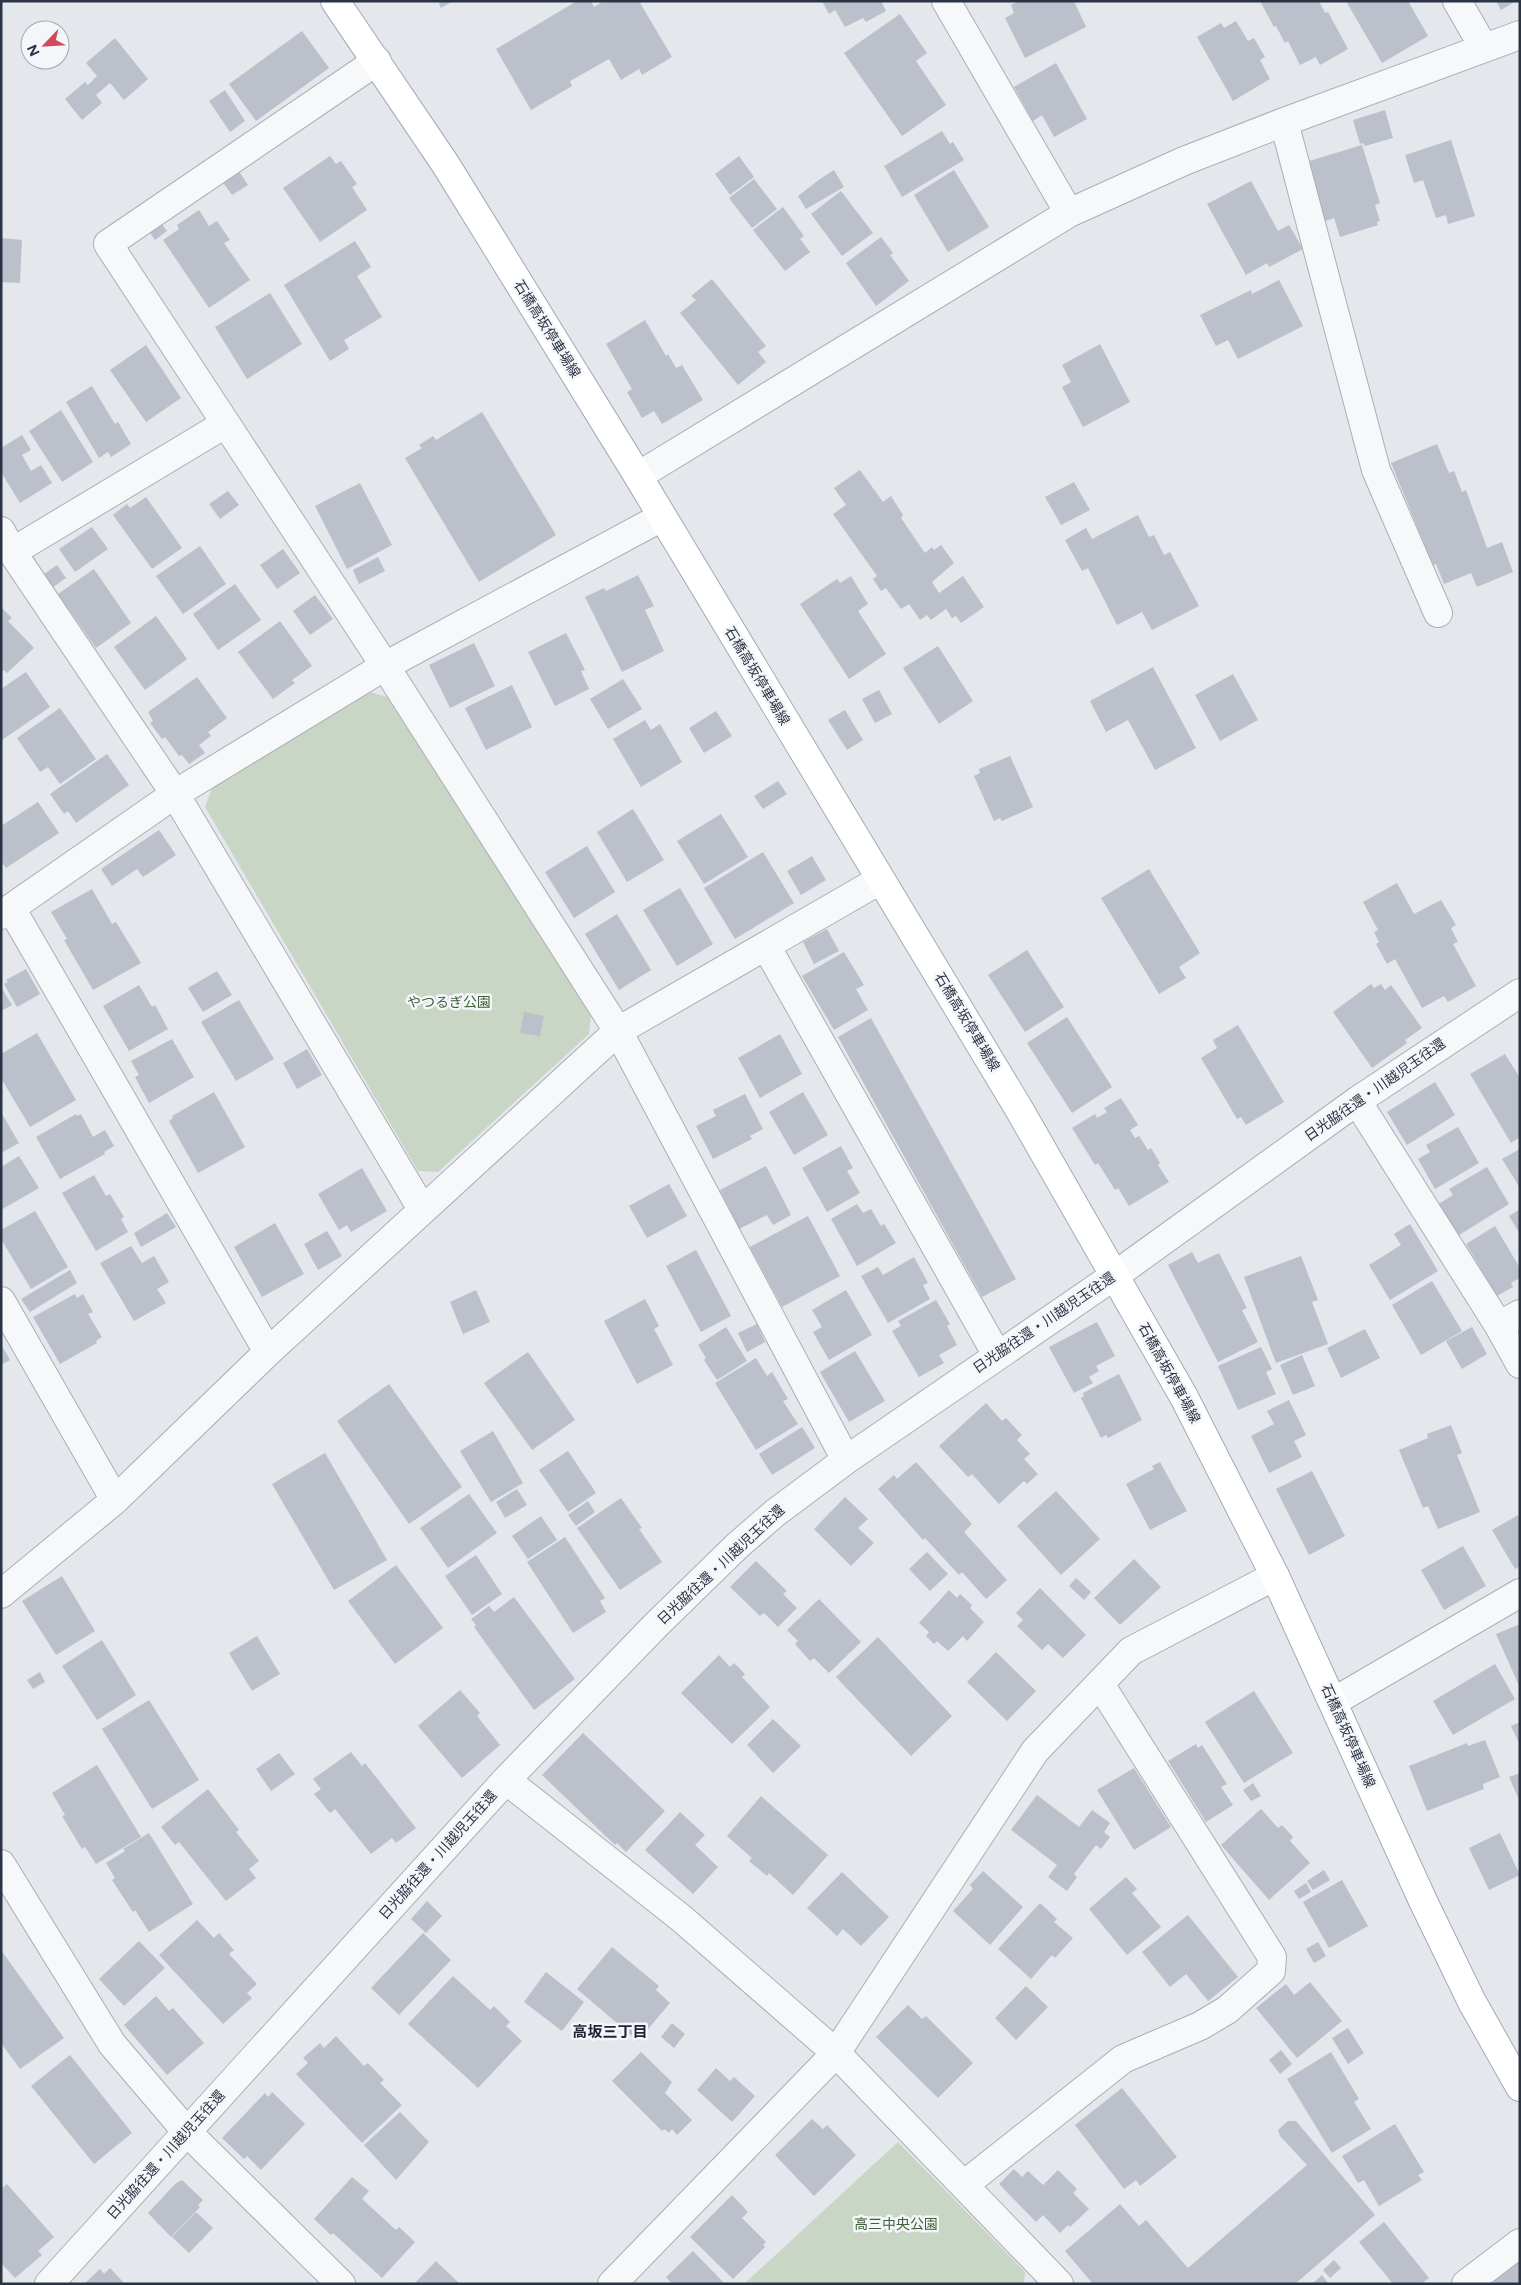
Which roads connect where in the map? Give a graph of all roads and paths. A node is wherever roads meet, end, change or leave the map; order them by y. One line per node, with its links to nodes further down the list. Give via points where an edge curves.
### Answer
1 (335, 1): 6 (main road, 石橋高坂停車場線)
2 (946, 1): 8 (street)
3 (1457, 1): 5 (street)
4 (1520, 35): 5 (street)
5 (1484, 48): 7 (street)
6 (377, 61): 9 (street, via 108,244); 10 (main road, 石橋高坂停車場線, via 446,165)
7 (1284, 122): 8 (street, via 1184,161); 13 (street, via 1376,470)
8 (1070, 213): 10 (street)
9 (225, 424): 12 (street); 14 (street)
10 (638, 476): 11 (main road, 石橋高坂停車場線)
11 (662, 517): 14 (street); 16 (main road, 石橋高坂停車場線)
12 (6, 542): 15 (street)
13 (1438, 613)
14 (385, 666): 15 (street); 20 (street)
15 (175, 794): 17 (street); 22 (street)
16 (880, 880): 18 (street); 23 (main road, 石橋高坂停車場線, via 1019,1109)
17 (6, 912): 26 (street)
18 (766, 946): 20 (street); 27 (street)
19 (1520, 993): 21 (street, 日光脇往還・川越児玉往還)
20 (618, 1031): 22 (street); 29 (street)
21 (1357, 1101): 23 (street, 日光脇往還・川越児玉往還); 25 (street)
22 (422, 1210): 26 (street)
23 (1114, 1276): 27 (street, 日光脇往還・川越児玉往還); 31 (main road, 石橋高坂停車場線, via 1184,1397)
24 (1, 1301): 30 (street)
25 (1509, 1320): 28 (street)
26 (268, 1352): 30 (street)
27 (997, 1355): 29 (street, 日光脇往還・川越児玉往還)
28 (1520, 1364)
29 (846, 1460): 36 (street, 日光脇往還・川越児玉往還, via 737,1546)
30 (114, 1500): 33 (street)
31 (1275, 1576): 34 (street, via 1132,1651); 35 (main road, 石橋高坂停車場線)
32 (1520, 1593): 35 (street)
33 (1, 1594)
34 (1100, 1684): 38 (street, via 1035,1751); 41 (street, via 1272,1957 1271,1971 1227,2010 1200,2026 1123,2059)
35 (1333, 1702): 39 (main road, 石橋高坂停車場線, via 1472,2002)
36 (506, 1780): 38 (street, via 681,1918); 40 (street, 日光脇往還・川越児玉往還)
37 (1, 1864): 40 (street, via 112,2044)
38 (836, 2053): 41 (street); 46 (street)
39 (1520, 2087)
40 (187, 2132): 44 (street, 日光脇往還・川越児玉往還); 45 (street)
41 (964, 2185): 43 (street)
42 (1520, 2243): 47 (street)
43 (1058, 2283)
44 (49, 2284)
45 (341, 2284)
46 (612, 2284)
47 (1466, 2284)

